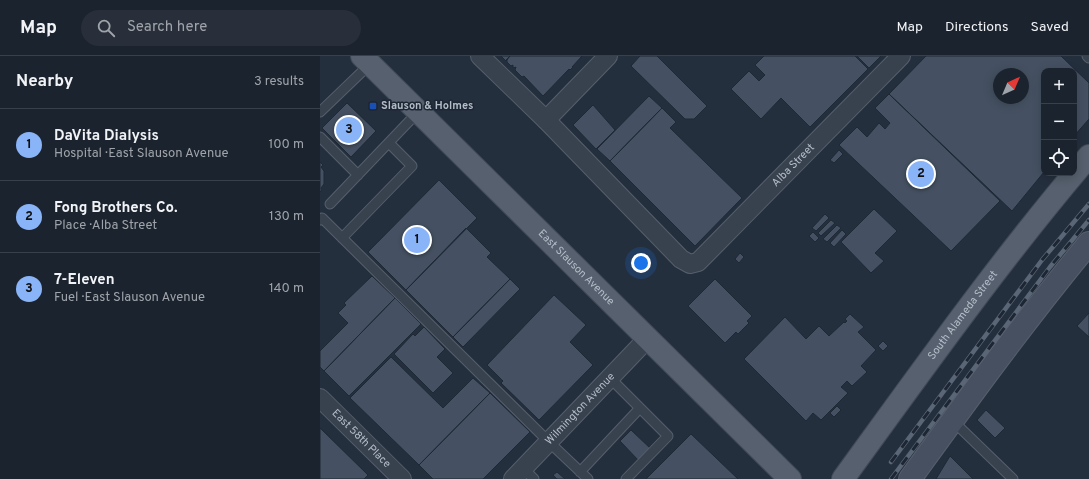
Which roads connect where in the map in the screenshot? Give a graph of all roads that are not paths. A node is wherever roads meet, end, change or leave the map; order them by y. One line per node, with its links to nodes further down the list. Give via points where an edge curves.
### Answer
1 (480, 56): 7 (street)
2 (608, 56): 7 (street)
3 (901, 56): 7 (street, Alba Street, via 698,262 690,264 681,259)
4 (366, 60): 5 (lane); 6 (main road, East Slauson Avenue)
5 (322, 106)
6 (418, 112): 9 (lane); 16 (main road, East Slauson Avenue)
7 (546, 120)
8 (320, 137): 11 (lane)
9 (389, 143): 11 (lane); 14 (lane, via 412,166)
10 (1089, 156): 28 (main road, South Alameda Street, via 969,304)
11 (358, 175): 12 (lane)
12 (330, 204)
13 (320, 220): 14 (lane, via 322,218)
14 (342, 238): 21 (lane)
15 (1089, 243): 20 (street, via 1056,282)
16 (647, 339): 17 (street, Wilmington Avenue); 27 (main road, East Slauson Avenue)
17 (610, 378): 19 (lane); 21 (street, Wilmington Avenue)
18 (320, 398): 24 (street, East 58th Place)
19 (640, 408): 22 (lane); 26 (lane, via 668,436)
20 (953, 421): 29 (street); 30 (lane)
21 (549, 442): 22 (lane); 23 (street, Wilmington Avenue)
22 (580, 472): 25 (lane)
23 (523, 475)
24 (402, 479)
25 (588, 479)
26 (626, 479)
27 (790, 479)
28 (844, 479)
29 (910, 479)
30 (1013, 479)

